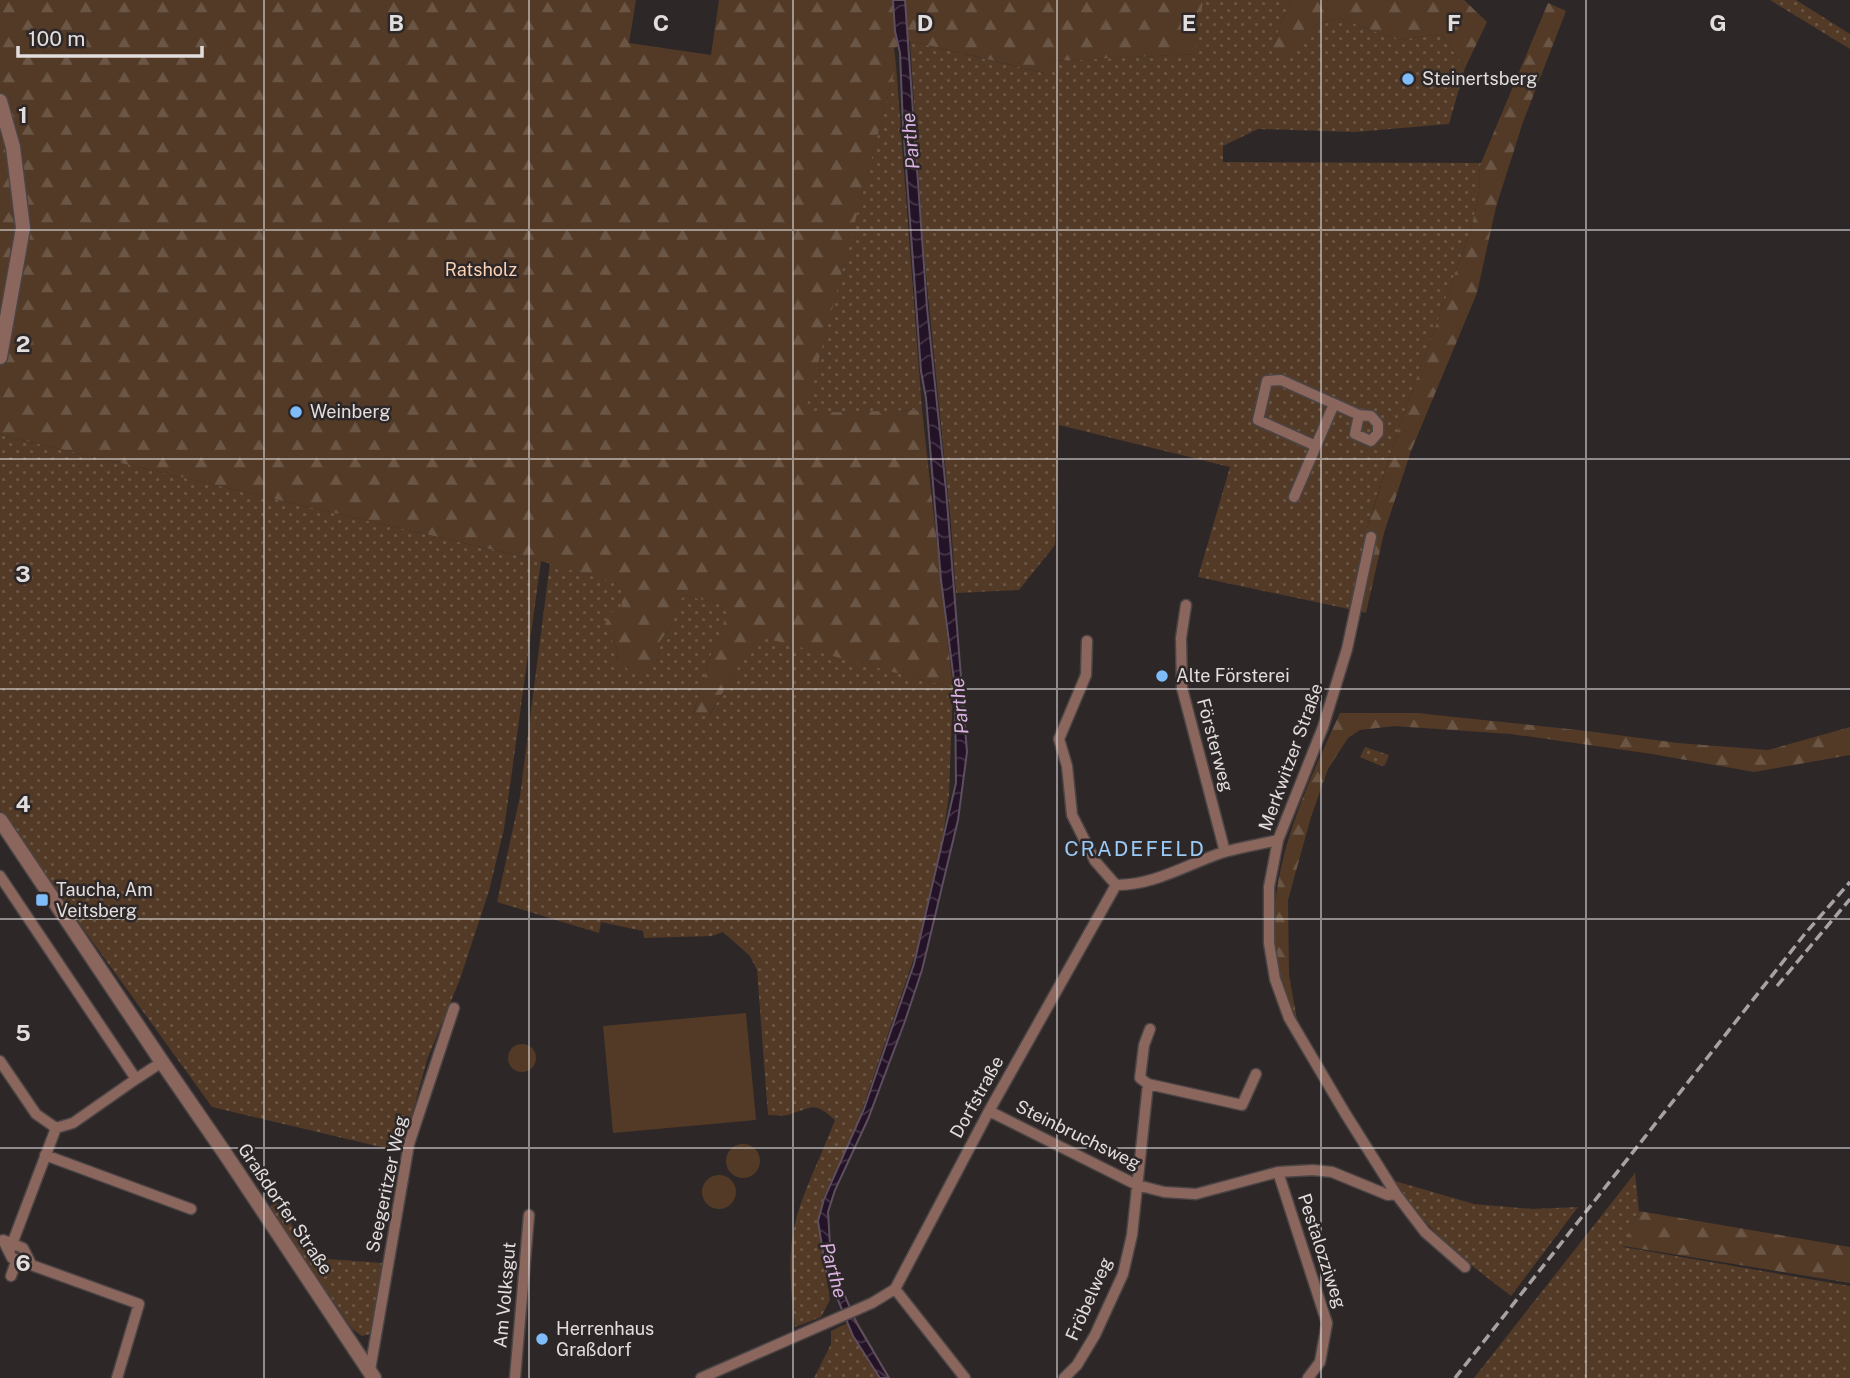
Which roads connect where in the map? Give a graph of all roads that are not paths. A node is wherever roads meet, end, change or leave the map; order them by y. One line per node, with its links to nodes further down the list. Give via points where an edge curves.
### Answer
1 (0, 101): 2 (street, via 13,147 23,228)
2 (0, 357)
3 (1334, 404): 4 (street); 5 (street); 5 (street, via 1281,380 1267,381 1258,420)
4 (1359, 415)
5 (1316, 446): 6 (street)
6 (1294, 496)
7 (1371, 537): 11 (street, Merkwitzer Straße, via 1343,662 1323,727)
8 (1186, 605): 12 (street, Försterweg, via 1182,688)
9 (1087, 641): 14 (street, via 1086,675 1059,739 1072,815 1095,861)
10 (0, 821): 18 (street, Graßdorfer Straße)
11 (1278, 840): 12 (street); 27 (street, Merkwitzer Straße, via 1269,887 1269,943 1275,979 1289,1018)
12 (1225, 852): 14 (street, via 1157,880)
13 (0, 876): 20 (street)
14 (1116, 885): 22 (street, Dorfstraße)
15 (454, 1009): 34 (street, Seegeritzer Weg, via 409,1144)
16 (1150, 1029): 21 (street, Fröbelweg, via 1140,1078)
17 (0, 1061): 23 (street, via 36,1114)
18 (162, 1062): 20 (street); 34 (street, Graßdorfer Straße)
19 (1256, 1074): 21 (street, via 1242,1105)
20 (136, 1079): 23 (street, via 73,1123)
21 (1148, 1084): 26 (street, Fröbelweg)
22 (989, 1111): 26 (street, Steinbruchsweg); 33 (street, Dorfstraße)
23 (56, 1128): 24 (street)
24 (45, 1155): 28 (street); 30 (street)
25 (1278, 1172): 26 (street, Steinbruchsweg, via 1196,1194); 27 (street, Steinbruchsweg, via 1332,1172 1388,1195); 40 (street, Pestalozziweg, via 1327,1323 1320,1362)
26 (1138, 1185): 39 (street, Fröbelweg, via 1123,1274 1095,1335)
27 (1396, 1194): 31 (street, Merkwitzer Straße, via 1425,1232)
28 (191, 1209)
29 (529, 1215): 36 (street, Am Volksgut)
30 (8, 1247): 32 (street); 35 (street, via 23,1248 31,1264 139,1304)
31 (1465, 1267)
32 (11, 1276)
33 (895, 1289): 37 (street); 38 (street)
34 (372, 1374)
35 (117, 1378)
36 (514, 1378)
37 (701, 1378)
38 (965, 1378)
39 (1064, 1378)
40 (1307, 1378)

